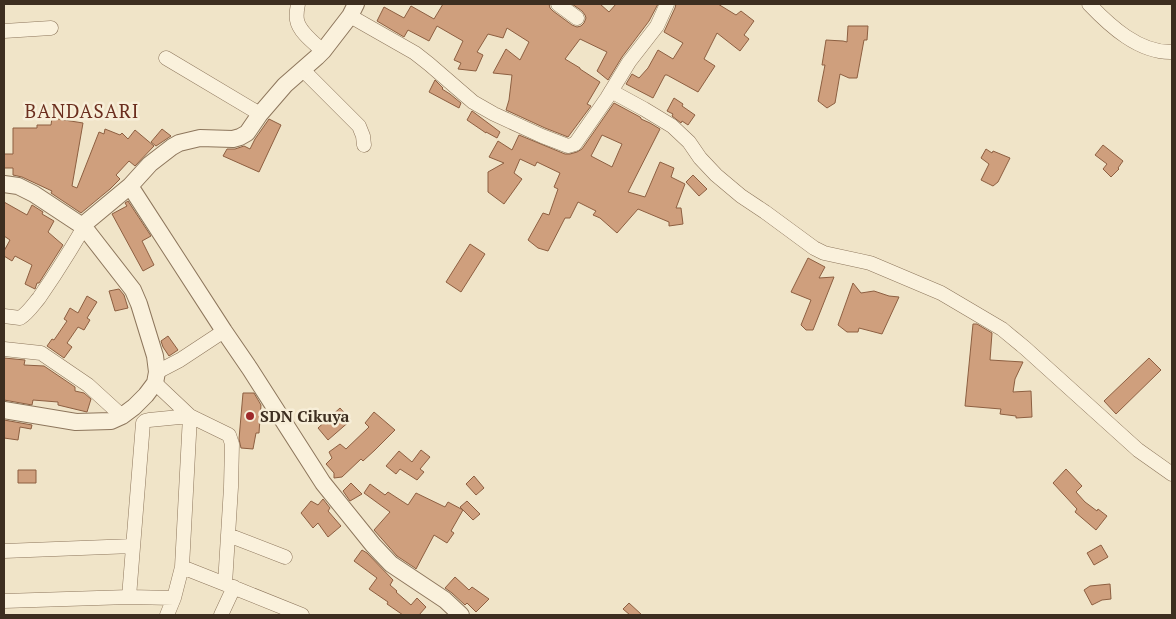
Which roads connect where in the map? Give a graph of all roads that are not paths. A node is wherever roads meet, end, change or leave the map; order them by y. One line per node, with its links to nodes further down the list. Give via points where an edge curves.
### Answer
1 (298, 4): 9 (street, via 296,18 301,30)
2 (558, 4): 6 (street)
3 (667, 4): 13 (street, via 657,26)
4 (1089, 4): 10 (street, via 1109,25 1134,41 1148,48)
5 (353, 10): 9 (street); 13 (street, via 415,53 473,102 568,146 575,144)
6 (577, 18)
7 (51, 28): 8 (street)
8 (4, 30)
9 (322, 52): 12 (street)
10 (1172, 52)
11 (166, 58): 14 (street)
12 (303, 70): 14 (street); 15 (street, via 359,126)
13 (611, 91): 26 (street, via 672,126 734,191 814,248 879,266 941,293 1002,329 1138,450)
14 (260, 114): 17 (street, via 247,133 237,138 200,138 179,143 150,164)
15 (364, 145)
16 (4, 184): 18 (street, via 18,186 34,194)
17 (130, 186): 18 (street); 20 (street)
18 (84, 226): 19 (street, via 45,290 26,313 20,318); 22 (street, via 139,304 155,356)
19 (4, 316)
20 (224, 331): 22 (street); 40 (street, via 323,483 373,545 391,564 445,600)
21 (4, 349): 24 (street, via 41,353 88,386)
22 (156, 378): 24 (street, via 134,407); 25 (street)
23 (4, 410): 24 (street, via 76,422 105,422)
24 (122, 416)
25 (190, 416): 27 (street, via 231,439); 28 (street, via 149,420 143,424); 31 (street)
26 (1172, 474)
27 (228, 535): 30 (street); 32 (street)
28 (133, 546): 29 (street); 33 (street)
29 (4, 552)
30 (285, 557)
31 (182, 567): 32 (street); 34 (street)
32 (229, 586): 36 (street); 38 (street)
33 (129, 597): 34 (street); 35 (street)
34 (174, 598): 37 (street)
35 (4, 601)
36 (276, 611): 39 (street)
37 (167, 615)
38 (221, 615)
39 (302, 615)
40 (461, 615)

